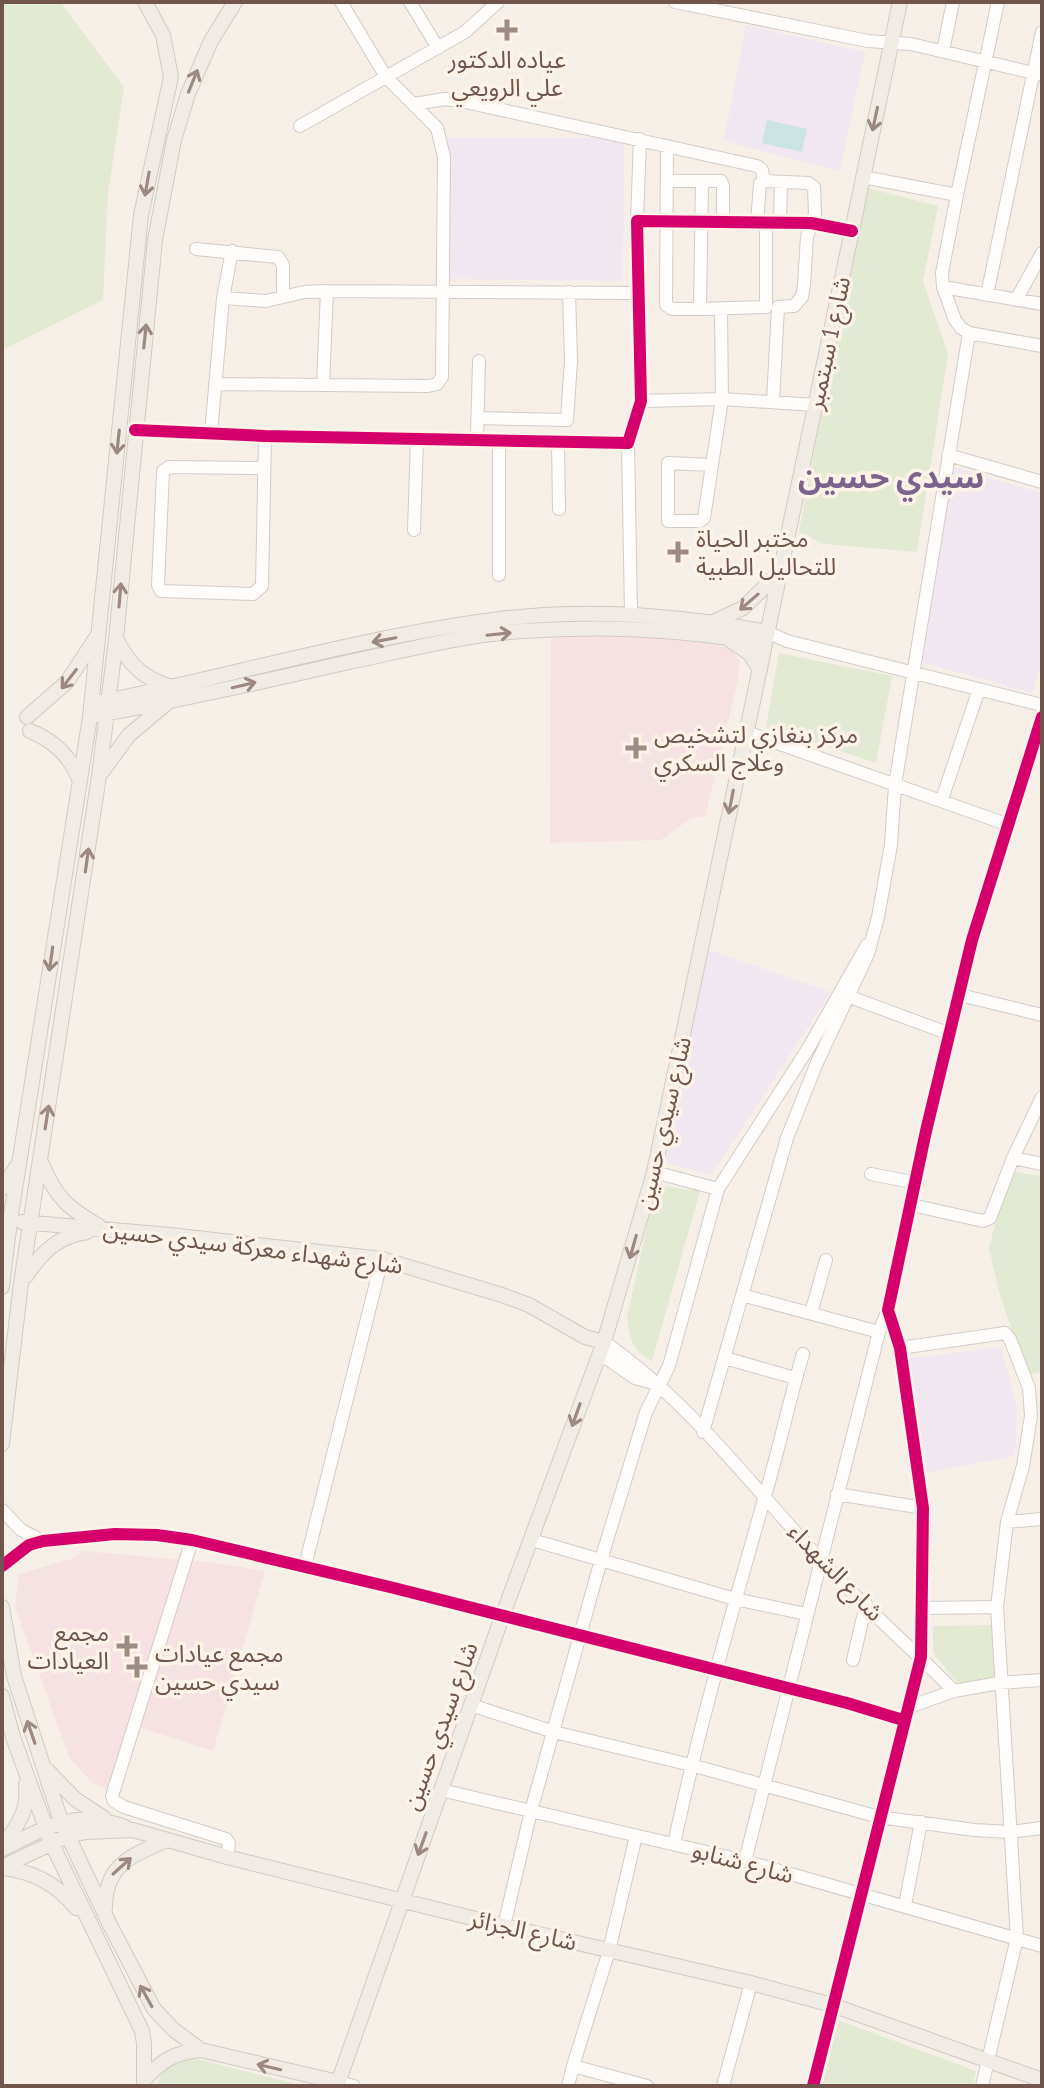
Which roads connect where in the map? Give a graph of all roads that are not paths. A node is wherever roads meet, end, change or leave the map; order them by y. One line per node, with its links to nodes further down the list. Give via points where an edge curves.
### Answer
1 (145, 2): 81 (main road, one-way to 81, via 163,35 171,77 141,215)
2 (235, 2): 63 (main road, one-way to 2, via 155,240 174,140 203,58)
3 (341, 2): 18 (street)
4 (410, 2): 14 (street)
5 (476, 2): 11 (street)
6 (498, 2): 11 (street)
7 (675, 2): 13 (street)
8 (900, 2): 13 (main road, شارع 1 سبتمبر)
9 (953, 2): 15 (street)
10 (998, 2): 16 (street)
11 (485, 15): 14 (street)
12 (1042, 32): 17 (street)
13 (892, 43): 15 (street); 23 (main road, شارع 1 سبتمبر, one-way to 23)
14 (438, 48): 18 (street)
15 (943, 51): 16 (street)
16 (986, 61): 17 (street); 28 (street)
17 (1038, 74): 45 (street)
18 (386, 77): 19 (street); 20 (street)
19 (414, 104): 21 (street, via 461,101); 41 (street, via 437,128 443,144)
20 (300, 126)
21 (640, 139): 22 (street); 29 (street)
22 (667, 146): 24 (street); 26 (street, via 757,166)
23 (863, 177): 28 (street); 36 (main road, شارع 1 سبتمبر)
24 (668, 181): 25 (street); 30 (street)
25 (702, 181): 31 (street); 32 (street, via 723,183)
26 (764, 181): 27 (street); 33 (street, via 759,186)
27 (781, 182): 34 (street); 35 (street, via 814,187)
28 (957, 195): 40 (street)
29 (637, 221): 30 (street); 44 (street)
30 (668, 222): 31 (street); 51 (street, via 666,305)
31 (702, 222): 32 (street); 51 (street)
32 (723, 222): 33 (street)
33 (762, 223): 34 (street); 50 (street)
34 (780, 223): 35 (street)
35 (811, 223): 36 (street); 50 (street, via 802,297 794,306)
36 (852, 231): 61 (main road, شارع 1 سبتمبر)
37 (196, 249): 38 (street)
38 (232, 251): 46 (street, via 278,257); 47 (street)
39 (1042, 253): 48 (street)
40 (943, 287): 45 (street); 53 (street, via 955,320)
41 (442, 290): 42 (street); 43 (street); 57 (street, via 441,381 428,386)
42 (327, 291): 46 (street); 57 (street)
43 (569, 292): 44 (street); 62 (street, via 568,418)
44 (639, 293): 59 (street)
45 (987, 295): 48 (street)
46 (283, 297): 47 (street)
47 (223, 298): 56 (street)
48 (1016, 300): 49 (street)
49 (1042, 304)
50 (772, 307): 52 (street); 60 (street)
51 (700, 309): 52 (street)
52 (721, 309): 58 (street)
53 (969, 333): 54 (street); 71 (street)
54 (1042, 346)
55 (479, 361): 62 (street)
56 (215, 384): 57 (street); 64 (street)
57 (323, 385)
58 (722, 399): 59 (street); 60 (street); 72 (street)
59 (641, 401): 70 (street)
60 (773, 401): 61 (street)
61 (815, 405): 77 (main road, شارع 1 سبتمبر)
62 (477, 418): 66 (street)
63 (135, 430): 64 (street); 84 (main road, one-way to 63)
64 (211, 433): 65 (street)
65 (265, 436): 68 (street); 73 (street)
66 (477, 438): 67 (street); 68 (street)
67 (499, 439): 69 (street); 78 (street)
68 (417, 440): 76 (street)
69 (558, 443): 70 (street); 75 (street)
70 (628, 443): 79 (street)
71 (948, 455): 74 (street); 86 (street)
72 (712, 465): 72 (street, via 668,463 668,521 704,520)
73 (262, 468): 73 (street, via 163,471 161,591 259,590)
74 (1042, 482)
75 (559, 509)
76 (414, 530)
77 (778, 574): 80 (main road, one-way to 80, via 743,608); 83 (main road, شارع 1 سبتمبر)
78 (499, 575)
79 (631, 614): 80 (main road); 88 (main road, one-way to 88, via 472,623 342,648)
80 (714, 622): 83 (main road)
81 (99, 632): 91 (main road); 95 (main road, one-way to 95, via 67,682 28,724 61,750)
82 (723, 636): 83 (main road); 85 (main road, via 750,654); 88 (main road, one-way to 82, via 491,634 646,628)
83 (766, 638): 85 (main road, شارع سيدي حسين); 86 (street)
84 (116, 639): 88 (main road, via 130,664); 90 (main road)
85 (760, 670): 93 (main road, شارع سيدي حسين)
86 (916, 672): 87 (street); 96 (street)
87 (979, 689): 89 (street); 97 (street)
88 (169, 695): 90 (main road); 94 (main road, via 129,735)
89 (1042, 705)
90 (108, 707): 91 (main road); 94 (main road)
91 (91, 710): 95 (main road)
92 (1042, 717): 98 (street)
93 (746, 732): 96 (street); 109 (main road, شارع سيدي حسين, one-way to 109)
94 (99, 776): 107 (main road, one-way to 94)
95 (80, 780): 106 (main road, one-way to 106)
96 (895, 785): 97 (street); 99 (street, via 891,845)
97 (942, 799): 98 (street)
98 (1009, 825): 100 (street)
99 (873, 936): 101 (street); 113 (street)
100 (960, 995): 102 (street); 103 (street)
101 (850, 997): 103 (street); 123 (street, via 787,1138)
102 (1042, 1015)
103 (950, 1034): 111 (street)
104 (1042, 1097): 105 (street)
105 (1013, 1158): 108 (street); 114 (street, via 988,1220)
106 (21, 1159): 112 (main road); 115 (main road)
107 (41, 1161): 116 (main road); 117 (main road, via 61,1200)
108 (1042, 1164)
109 (654, 1172): 113 (street); 127 (main road, شارع سيدي حسين, one-way to 127)
110 (871, 1174): 111 (street)
111 (917, 1183): 114 (street)
112 (2, 1188)
113 (718, 1189): 132 (street)
114 (912, 1205): 124 (street)
115 (6, 1220): 116 (main road, شارع شهداء معركة سيدي حسين); 120 (main road)
116 (32, 1223): 117 (main road, شارع شهداء معركة سيدي حسين); 121 (main road)
117 (106, 1230): 118 (main road, شارع شهداء معركة سيدي حسين); 121 (main road, via 61,1239 39,1256)
118 (382, 1259): 127 (main road, شارع شهداء معركة سيدي حسين, via 529,1305); 148 (street)
119 (826, 1260): 125 (street)
120 (2, 1279): 122 (main road)
121 (21, 1283): 135 (main road)
122 (2, 1287)
123 (742, 1295): 125 (street); 130 (street)
124 (888, 1310): 126 (street); 128 (street)
125 (811, 1313): 126 (street)
126 (879, 1332): 136 (street)
127 (601, 1347): 132 (street, شارع الشهداء, via 635,1363); 143 (main road, شارع سيدي حسين, one-way to 143)
128 (900, 1348): 133 (street, via 1005,1333); 138 (street)
129 (803, 1354): 131 (street)
130 (725, 1358): 131 (street); 134 (street)
131 (795, 1378): 137 (street)
132 (660, 1386): 134 (street, شارع الشهداء); 145 (street, via 646,1412)
133 (1036, 1415): 141 (street)
134 (703, 1432): 137 (street, شارع الشهداء)
135 (2, 1444)
136 (837, 1494): 138 (street); 146 (street)
137 (765, 1496): 146 (street, شارع الشهداء); 149 (street)
138 (923, 1508): 153 (street)
139 (2, 1510): 144 (street, via 21,1530)
140 (1042, 1519): 141 (street)
141 (1007, 1522): 152 (street)
142 (192, 1540): 144 (street, via 115,1534); 148 (street); 178 (street, via 112,1796 124,1807)
143 (532, 1540): 145 (street); 155 (main road, شارع سيدي حسين)
144 (43, 1541): 147 (street)
145 (601, 1560): 149 (street); 156 (street)
146 (820, 1560): 150 (street, شارع الشهداء); 154 (street)
147 (2, 1566)
148 (305, 1566): 155 (street)
149 (735, 1599): 154 (street); 159 (street)
150 (866, 1604): 157 (street, شارع الشهداء); 158 (street)
151 (2, 1607): 168 (main road, one-way to 151, via 14,1676)
152 (997, 1607): 153 (street); 161 (street)
153 (923, 1608): 157 (street)
154 (806, 1614): 162 (street)
155 (502, 1617): 156 (street); 165 (main road, شارع سيدي حسين)
156 (580, 1636): 159 (street); 167 (street)
157 (921, 1657): 163 (street, شارع الشهداء); 166 (street)
158 (853, 1660)
159 (716, 1671): 162 (street); 169 (street)
160 (1042, 1680): 161 (street)
161 (999, 1683): 163 (street); 181 (street)
162 (789, 1690): 166 (street); 171 (street)
163 (954, 1691): 166 (street)
164 (2, 1696): 170 (main road)
165 (471, 1705): 167 (street); 172 (main road, شارع سيدي حسين)
166 (904, 1714): 174 (street)
167 (554, 1732): 169 (street); 173 (street)
168 (41, 1762): 175 (main road, via 75,1799); 176 (main road)
169 (691, 1765): 171 (street); 186 (street)
170 (25, 1772): 182 (main road); 187 (main road, via 25,1808)
171 (764, 1785): 174 (street); 189 (street)
172 (441, 1790): 173 (street, شارع شنابو); 192 (main road, شارع سيدي حسين, one-way to 192)
173 (531, 1811): 184 (street, شارع شنابو); 195 (street)
174 (879, 1817): 177 (street); 191 (street)
175 (108, 1820): 176 (main road); 180 (main road)
176 (61, 1821): 182 (main road); 183 (main road)
177 (921, 1822): 181 (street); 193 (street)
178 (188, 1826): 185 (street); 188 (street, via 226,1839)
179 (1042, 1828): 181 (street)
180 (133, 1830): 183 (main road, شارع الجزائر); 185 (main road, شارع الجزائر)
181 (1010, 1832): 197 (street)
182 (48, 1835): 183 (main road, شارع الجزائر); 187 (main road); 190 (main road, شارع الجزائر); 196 (main road)
183 (67, 1836): 194 (main road)
184 (636, 1836): 186 (street, شارع شنابو); 199 (street)
185 (174, 1842): 188 (main road, شارع الجزائر); 194 (main road, one-way to 185, via 112,1873 128,1859)
186 (674, 1844): 189 (street, شارع شنابو)
187 (2, 1847)
188 (227, 1857): 192 (main road, شارع الجزائر)
189 (745, 1861): 191 (street, شارع شنابو)
190 (2, 1868): 196 (main road, via 48,1882)
191 (862, 1894): 193 (street, شارع شنابو); 201 (street)
192 (402, 1900): 195 (main road, شارع الجزائر); 207 (main road, شارع سيدي حسين)
193 (905, 1905): 197 (street, شارع شنابو)
194 (105, 1913): 202 (main road, one-way to 194, via 154,2009)
195 (504, 1926): 199 (main road, شارع الجزائر)
196 (91, 1928): 206 (main road, via 142,2031)
197 (1017, 1938): 198 (street, شارع شنابو); 203 (street)
198 (1042, 1946)
199 (609, 1951): 200 (main road, شارع الجزائر); 204 (street)
200 (751, 1983): 201 (main road, شارع الجزائر); 211 (street)
201 (832, 2005): 203 (main road, شارع الجزائر); 212 (street)
202 (201, 2050): 206 (main road, via 174,2054); 207 (main road, one-way to 202)
203 (989, 2060): 205 (main road, شارع الجزائر); 213 (street)
204 (573, 2066): 209 (street); 210 (street)
205 (1042, 2080)
206 (144, 2082)
207 (339, 2085): 208 (street)
208 (354, 2086)
209 (568, 2086)
210 (647, 2086)
211 (723, 2086)
212 (813, 2086)
213 (982, 2086)

